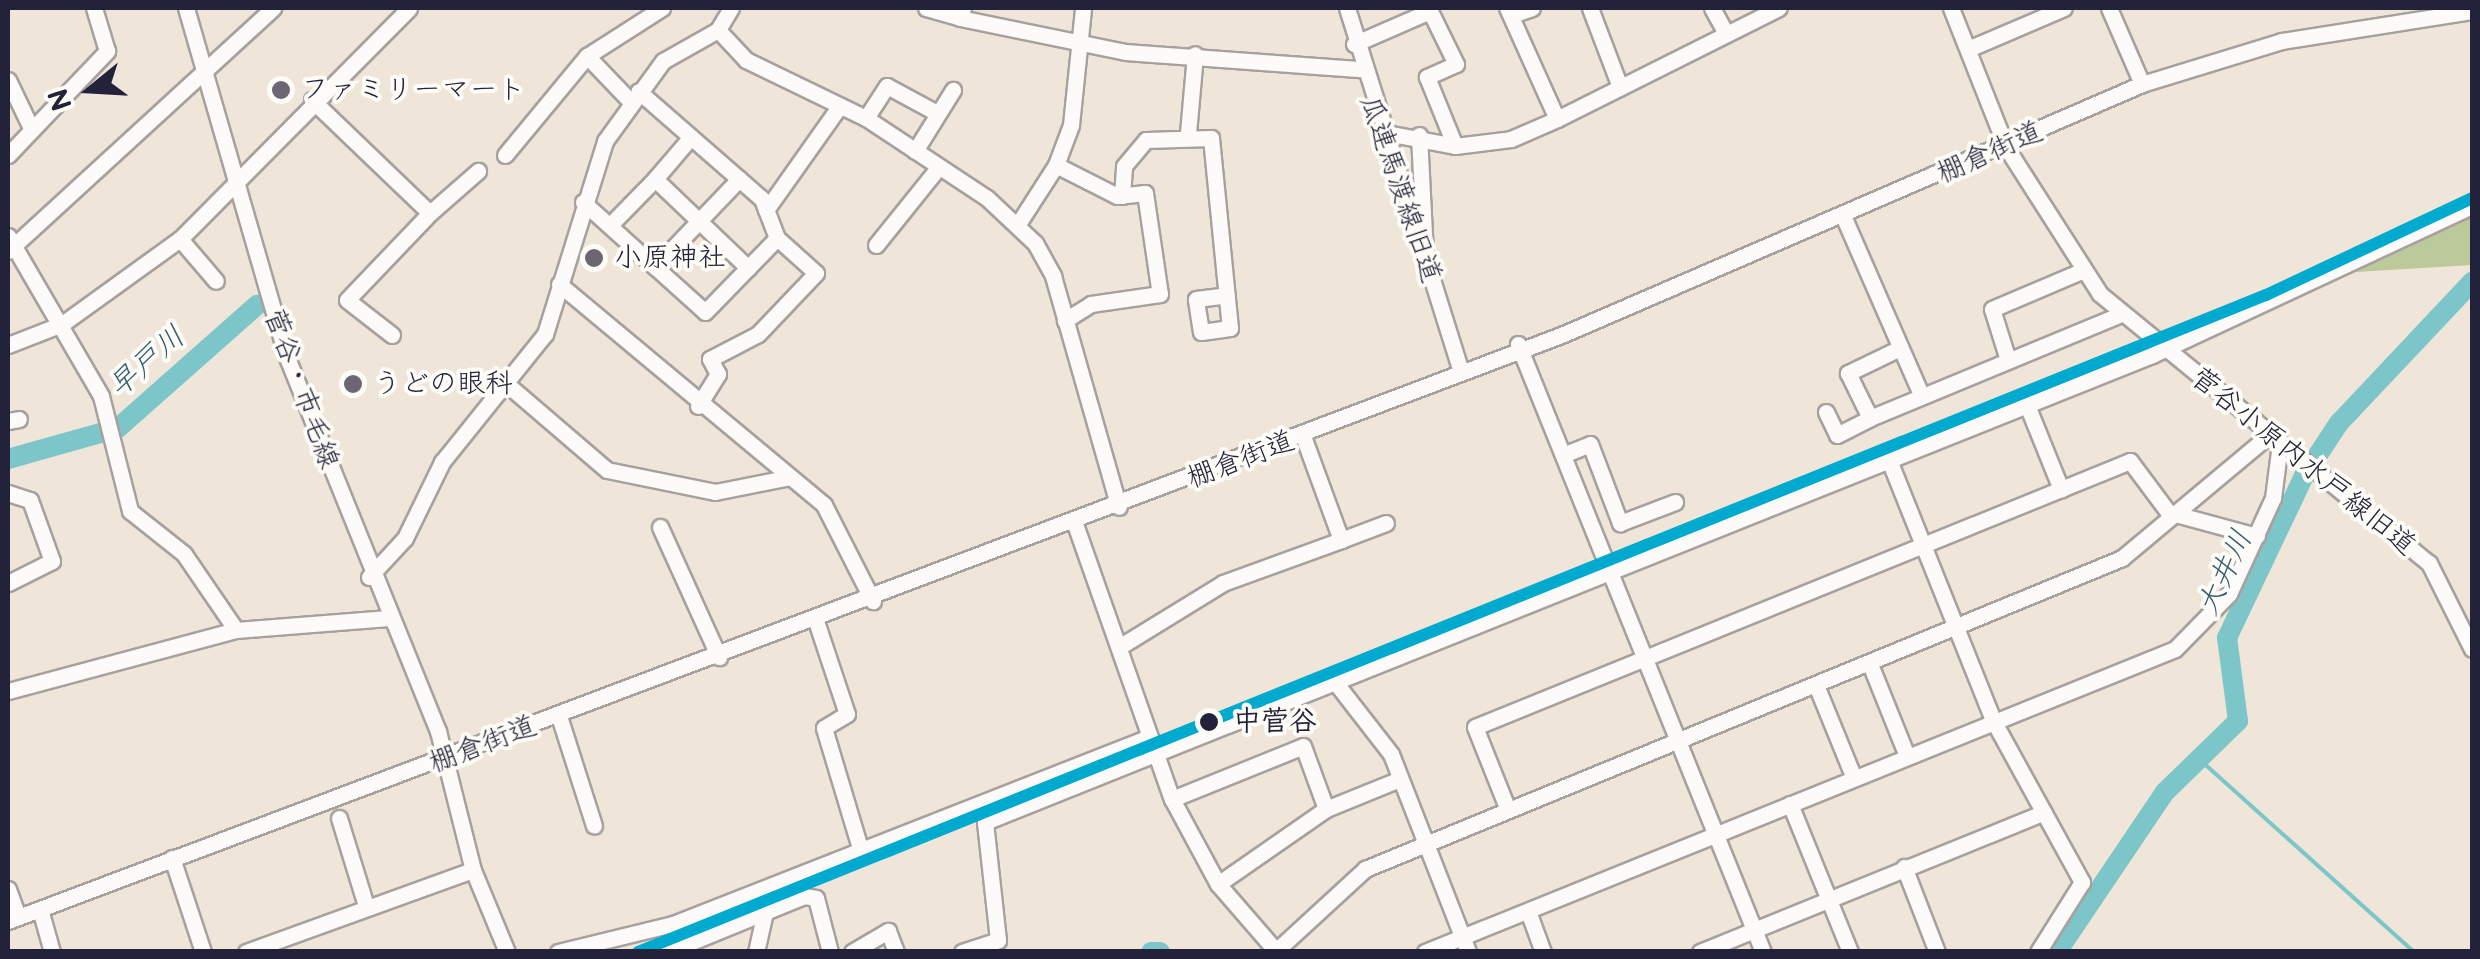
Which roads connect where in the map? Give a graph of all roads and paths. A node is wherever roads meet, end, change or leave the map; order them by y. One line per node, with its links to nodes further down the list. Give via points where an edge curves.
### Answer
1 (94, 8): 39 (street, via 107,50)
2 (186, 8): 28 (street, 菅谷・市毛線)
3 (273, 8): 28 (street)
4 (409, 8): 34 (street)
5 (662, 8): 26 (street)
6 (732, 8): 20 (street)
7 (926, 8): 19 (street)
8 (1083, 8): 22 (street)
9 (1347, 8): 23 (street, 瓜連馬渡線旧道)
10 (1532, 8): 18 (street)
11 (1590, 8): 31 (street)
12 (1712, 8): 21 (street)
13 (1779, 8): 21 (street)
14 (1951, 8): 24 (street, 菅谷小原内水戸線旧道)
15 (2064, 8): 24 (street)
16 (2109, 8): 30 (street)
17 (2472, 10): 30 (street, 棚倉街道, via 2282,41)
18 (1509, 12): 38 (street)
19 (962, 13): 22 (street)
20 (718, 30): 33 (street, via 663,61); 35 (street, via 746,60)
21 (1726, 33): 31 (street)
22 (1080, 41): 25 (street); 49 (street, via 1071,124)
23 (1354, 44): 27 (street, 瓜連馬渡線旧道); 44 (street, via 1430,11 1456,64 1427,77)
24 (1968, 49): 45 (street, 菅谷小原内水戸線旧道)
25 (1194, 54): 27 (street); 41 (street)
26 (587, 56): 33 (street); 48 (street)
27 (1360, 69): 40 (street, 瓜連馬渡線旧道)
28 (206, 75): 54 (street, 菅谷・市毛線); 66 (street)
29 (8, 80): 39 (street)
30 (2142, 84): 45 (street, 棚倉街道)
31 (1620, 87): 38 (street)
32 (953, 90): 36 (street)
33 (635, 96): 43 (street); 56 (street)
34 (312, 100): 54 (street); 59 (street)
35 (839, 107): 37 (street); 58 (street)
36 (937, 113): 37 (street, via 887,86); 46 (street)
37 (866, 118): 46 (street)
38 (1556, 119): 44 (street, via 1511,139)
39 (32, 130): 47 (street)
40 (1381, 132): 42 (street); 68 (street, 瓜連馬渡線旧道)
41 (1188, 133): 55 (street, via 1146,140 1124,166); 74 (street, via 1211,138)
42 (1420, 135): 44 (street); 68 (street)
43 (691, 138): 52 (street); 53 (street)
44 (1454, 146)
45 (2006, 147): 60 (street, 棚倉街道); 71 (street, 菅谷小原内水戸線旧道)
46 (915, 151): 50 (street)
47 (8, 154)
48 (505, 156)
49 (1056, 164): 55 (street); 62 (street)
50 (938, 168): 62 (street); 67 (street)
51 (478, 171): 59 (street)
52 (655, 179): 61 (street); 63 (street)
53 (738, 179): 58 (street); 61 (street)
54 (234, 185): 65 (street); 108 (street, 菅谷・市毛線)
55 (1122, 196): 76 (street, via 1145,193 1160,294 1091,304)
56 (583, 202): 63 (street); 73 (street)
57 (2472, 206): 82 (street, via 2346,272)
58 (766, 210): 64 (street)
59 (430, 212): 78 (street, via 347,300)
60 (1844, 218): 80 (street, 棚倉街道); 81 (street)
61 (698, 222): 69 (street); 70 (street)
62 (1018, 224): 76 (street, via 1045,258)
63 (610, 225): 69 (street)
64 (777, 238): 70 (street); 88 (street, via 816,273 758,334 710,359 718,374)
65 (180, 239): 72 (street); 77 (street)
66 (10, 244): 77 (street)
67 (876, 244)
68 (1425, 258): 84 (street, 瓜連馬渡線旧道)
69 (655, 267): 70 (street, via 705,312)
70 (748, 268)
71 (2084, 270): 75 (street, 菅谷小原内水戸線旧道); 83 (street, via 1992,309)
72 (216, 281)
73 (559, 284): 85 (street, via 545,334); 88 (street)
74 (1227, 295)
75 (2119, 315): 82 (street, 菅谷小原内水戸線旧道); 83 (street)
76 (1065, 320): 99 (street)
77 (62, 324): 79 (street); 114 (street, via 101,396 130,512 184,554)
78 (392, 335)
79 (8, 344)
80 (1518, 344): 84 (street, 棚倉街道); 93 (street)
81 (1900, 348): 86 (street); 90 (street, via 1848,372)
82 (2159, 348): 87 (street); 92 (street, 菅谷小原内水戸線旧道)
83 (2008, 360): 86 (street)
84 (1460, 368): 91 (street, 棚倉街道)
85 (510, 386): 95 (street, via 607,470 715,492); 108 (street, via 442,462 405,538)
86 (1921, 394): 90 (street)
87 (2027, 404): 94 (street); 96 (street)
88 (698, 406): 95 (street)
89 (1826, 412): 90 (street, via 1837,436)
90 (1870, 418)
91 (1303, 436): 99 (street, 棚倉街道); 105 (street)
92 (2275, 439): 100 (street); 104 (street); 116 (street, 菅谷小原内水戸線旧道, via 2429,564)
93 (1563, 455): 98 (street, via 1590,444 1620,523); 107 (street)
94 (1889, 460): 106 (street); 107 (street)
95 (786, 478): 110 (street, via 824,506)
96 (2061, 489): 100 (street, via 2130,461); 106 (street)
97 (8, 493): 109 (street, via 30,500 52,561)
98 (1675, 502)
99 (1119, 507): 102 (street, 棚倉街道)
100 (2177, 516): 104 (street); 113 (street, via 2122,558)
101 (1386, 523): 105 (street)
102 (1074, 524): 110 (street, 棚倉街道); 115 (street)
103 (660, 526): 117 (street)
104 (2256, 536): 124 (street, via 2206,626 2175,649)
105 (1341, 540): 115 (street, via 1223,583)
106 (1923, 545): 113 (street); 118 (street)
107 (1610, 573): 118 (street); 120 (street)
108 (370, 577): 111 (street, 菅谷・市毛線)
109 (8, 582)
110 (872, 601): 112 (street, 棚倉街道)
111 (389, 618): 114 (street); 129 (street, 菅谷・市毛線)
112 (816, 622): 117 (street, 棚倉街道); 141 (street, via 847,714 824,728)
113 (1957, 629): 119 (street); 124 (street)
114 (236, 630): 122 (street)
115 (1119, 647): 125 (street)
116 (2472, 649)
117 (719, 657): 123 (street, 棚倉街道)
118 (1649, 657): 126 (street); 135 (street, via 1475,727)
119 (1870, 664): 121 (street); 128 (street)
120 (1335, 682): 127 (street); 131 (street)
121 (1816, 685): 126 (street); 130 (street)
122 (8, 690)
123 (560, 716): 129 (street, 棚倉街道); 138 (street)
124 (1994, 722): 128 (street); 136 (street)
125 (1149, 736): 127 (street); 141 (street)
126 (1684, 738): 135 (street); 139 (street)
127 (1156, 756): 132 (street); 166 (street, via 985,822 998,940)
128 (1906, 756): 130 (street)
129 (446, 759): 142 (street, 棚倉街道); 144 (street, 菅谷・市毛線)
130 (1854, 778): 133 (street)
131 (1400, 779): 134 (street); 140 (street)
132 (1172, 799): 134 (street, via 1303,746); 145 (street)
133 (1790, 804): 139 (street); 147 (street)
134 (1326, 809): 145 (street)
135 (1508, 810): 140 (street)
136 (2044, 812): 143 (street); 173 (street, via 2082,882)
137 (340, 818): 148 (street)
138 (594, 826)
139 (1720, 832): 150 (street); 153 (street)
140 (1425, 844): 154 (street); 155 (street, via 1364,869)
141 (861, 850): 160 (street, via 673,924)
142 (172, 858): 149 (street, 棚倉街道); 157 (street)
143 (1904, 867): 147 (street); 172 (street)
144 (473, 870): 148 (street); 159 (street, 菅谷・市毛線)
145 (1218, 884): 155 (street)
146 (8, 889): 152 (street)
147 (1829, 899): 153 (street); 171 (street)
148 (366, 906): 158 (street)
149 (40, 909): 152 (street, 棚倉街道); 156 (street)
150 (1528, 910): 154 (street); 168 (street)
151 (765, 912): 161 (street); 162 (street); 163 (street, via 816,898)
152 (13, 919)
153 (1755, 930): 169 (street); 170 (street)
154 (1466, 945): 167 (street)
155 (1277, 951)
156 (52, 952)
157 (203, 952)
158 (246, 952)
159 (507, 952)
160 (558, 952)
161 (667, 952)
162 (756, 952)
163 (830, 952)
164 (852, 952): 165 (street, via 888,930)
165 (896, 952)
166 (962, 952)
167 (1425, 952)
168 (1543, 952)
169 (1700, 952)
170 (1763, 952)
171 (1850, 952)
172 (1937, 952)
173 (2038, 952)

